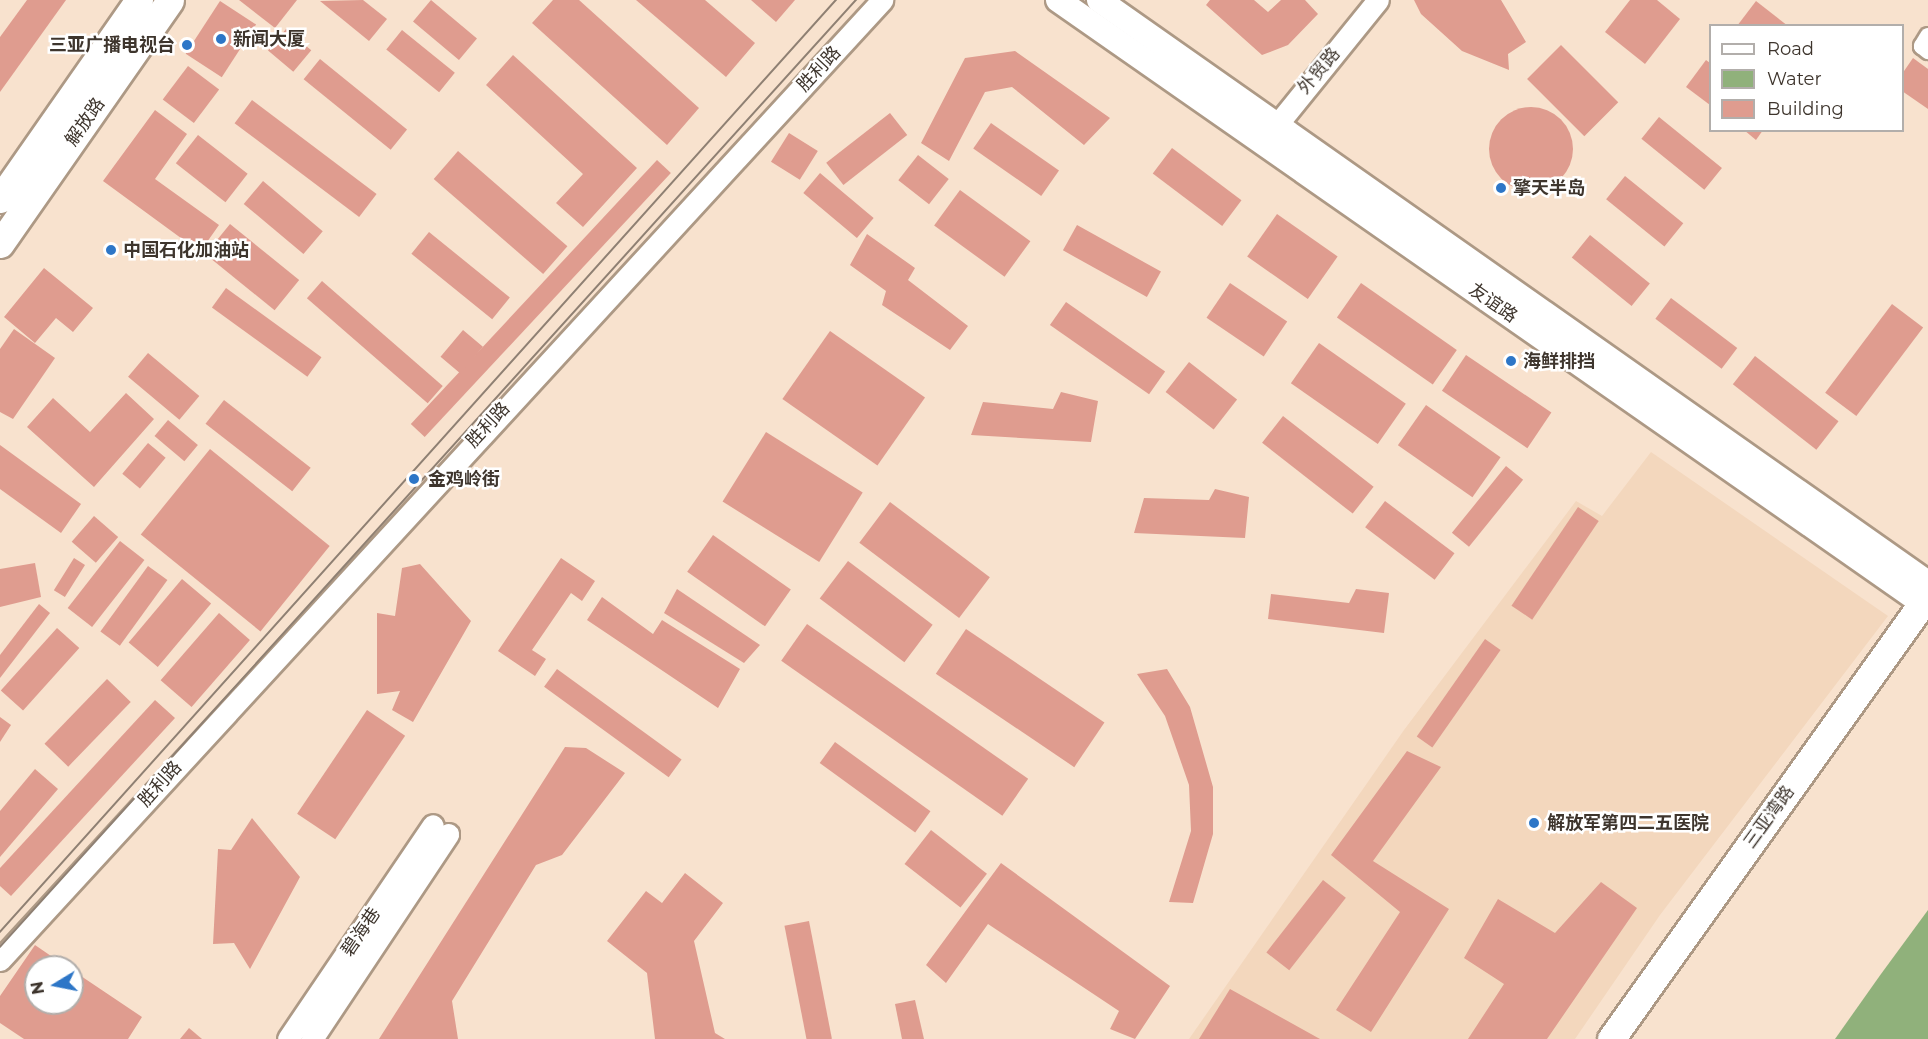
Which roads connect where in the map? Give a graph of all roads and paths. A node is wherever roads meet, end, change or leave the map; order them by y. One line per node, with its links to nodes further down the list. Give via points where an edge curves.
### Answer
1 (139, 0): 10 (main road, 解放路)
2 (170, 0): 11 (main road, 解放路)
3 (882, 0): 13 (street, 胜利路)
4 (1058, 0): 9 (main road, 友谊路)
5 (1099, 0): 9 (main road, 友谊路)
6 (1378, 0): 9 (street, 外贸路)
7 (1928, 36): 8 (street, via 1922,46)
8 (1928, 51)
9 (1268, 134): 12 (main road, 友谊路)
10 (0, 199)
11 (0, 244)
12 (1927, 603): 16 (main road, 三亚湾路); 17 (main road, 三亚湾路)
13 (0, 960)
14 (288, 1039): 15 (street, 碧海巷, via 441,830)
15 (312, 1039)
16 (1611, 1039)
17 (1634, 1039)

